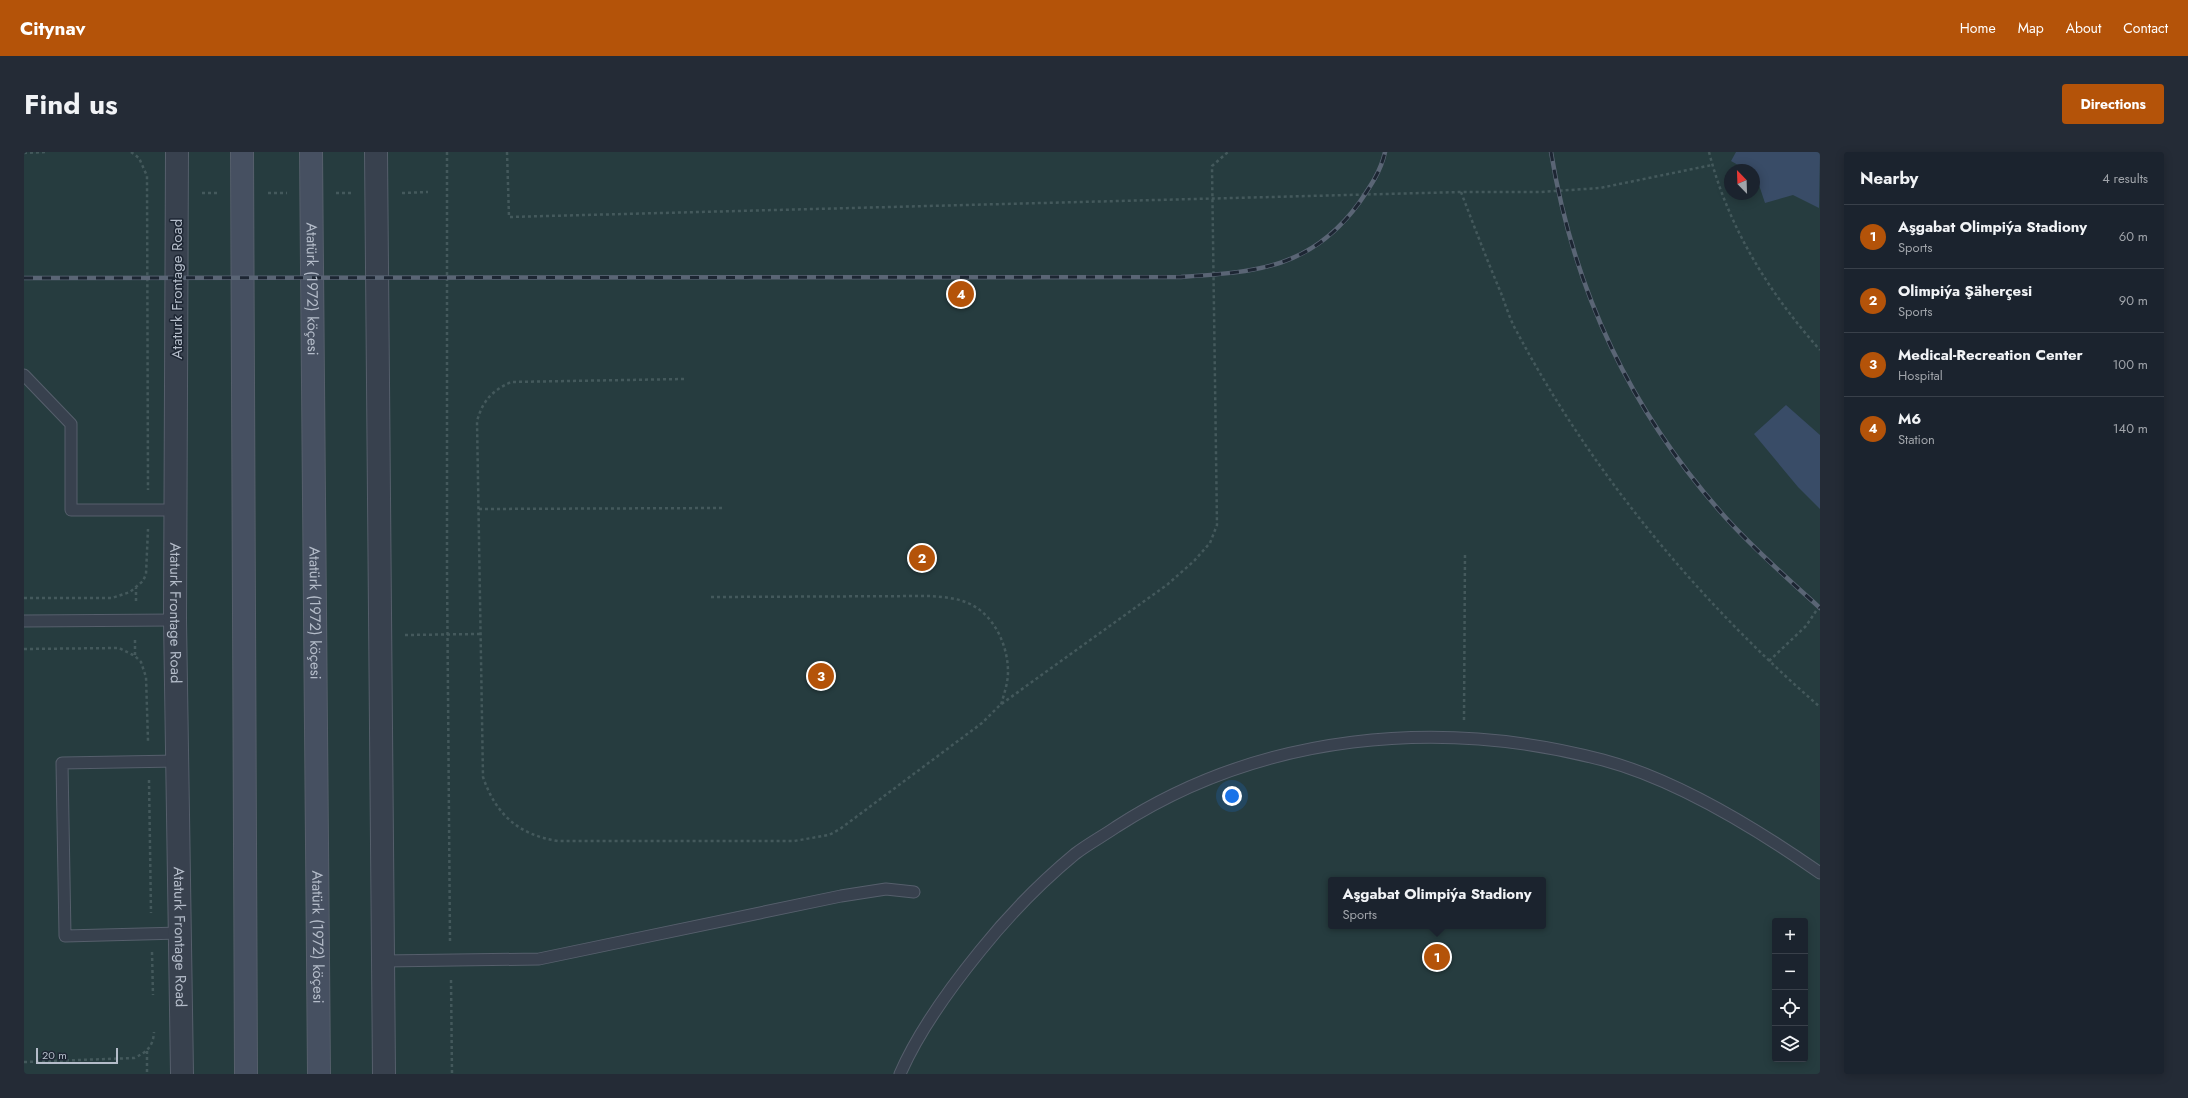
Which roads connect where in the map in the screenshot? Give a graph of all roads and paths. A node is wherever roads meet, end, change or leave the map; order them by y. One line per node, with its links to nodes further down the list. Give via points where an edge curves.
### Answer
1 (46, 152): 11 (path)
2 (131, 152): 20 (path, via 139,158 147,176)
3 (177, 152): 21 (street, Ataturk Frontage Road)
4 (242, 152): 50 (main road)
5 (311, 152): 51 (main road, Atatürk (1972) köçesi)
6 (376, 152): 30 (street)
7 (447, 152): 29 (path)
8 (507, 152): 14 (path, via 509,218)
9 (1228, 152): 14 (path, via 1212,166)
10 (1709, 152): 12 (path)
11 (24, 153)
12 (1712, 165): 13 (path, via 1600,188 1540,192); 15 (path, via 1736,227 1757,266 1777,298)
13 (1461, 192): 14 (path); 32 (path, via 1516,330 1579,435 1628,504 1710,601)
14 (1212, 199): 33 (path, via 1217,525 1210,543 1168,584)
15 (1820, 350)
16 (24, 376): 20 (lane, via 71,424 71,510)
17 (684, 379): 19 (path, via 525,381 511,382 497,389 486,398 478,421)
18 (724, 508): 19 (path)
19 (479, 509): 28 (path)
20 (148, 510): 21 (lane); 23 (path, via 146,574 136,588 112,598)
21 (176, 510): 26 (street, Ataturk Frontage Road)
22 (1465, 552): 35 (path)
23 (24, 598)
24 (711, 598): 33 (path, via 930,596 962,601 979,609 989,618 1005,648 1008,672)
25 (1820, 605): 32 (path, via 1806,626)
26 (175, 620): 27 (lane); 36 (street, Ataturk Frontage Road)
27 (24, 621)
28 (480, 634): 29 (path); 33 (path, via 482,765 487,789 515,826 540,838 558,842 794,841 829,835 853,821 982,723)
29 (447, 635): 30 (path); 43 (path)
30 (380, 636): 42 (street)
31 (24, 649): 37 (path, via 119,648 135,656 141,662 146,677)
32 (1769, 661): 34 (path)
33 (1000, 705)
34 (1820, 706)
35 (1464, 738): 38 (lane, via 1503,740 1556,750 1604,760 1644,773 1774,842); 54 (lane, via 1389,737 1331,744 1278,755 1178,790 1130,818 1077,852 997,929 931,1018)
36 (177, 761): 37 (lane); 40 (street, Ataturk Frontage Road)
37 (148, 762): 41 (path); 41 (lane, via 62,763 64,936)
38 (1820, 873)
39 (914, 892): 43 (lane, via 886,890 841,896 539,959)
40 (180, 933): 41 (lane); 49 (street, Ataturk Frontage Road)
41 (152, 934): 44 (path)
42 (383, 961): 43 (lane); 52 (street)
43 (450, 961): 53 (path)
44 (154, 1003)
45 (154, 1026): 46 (path, via 153,1040)
46 (147, 1051): 47 (path, via 127,1059); 48 (path)
47 (24, 1062)
48 (147, 1074)
49 (182, 1074)
50 (246, 1074)
51 (319, 1074)
52 (384, 1074)
53 (452, 1074)
54 (900, 1074)

